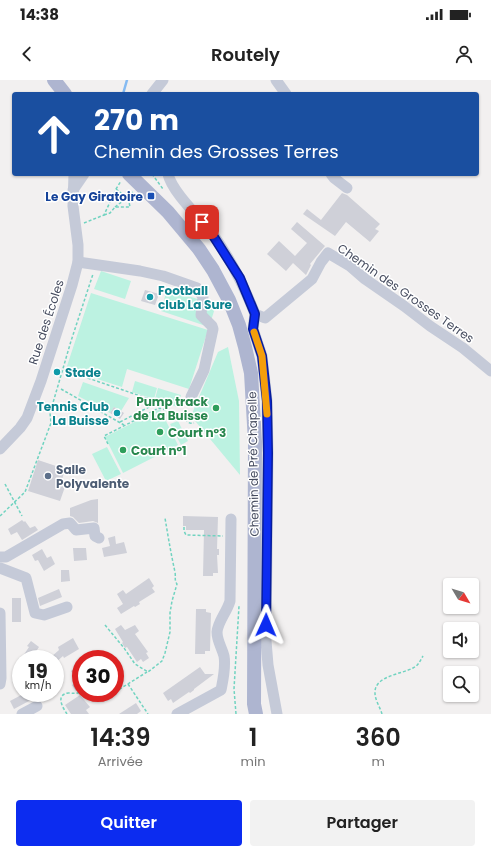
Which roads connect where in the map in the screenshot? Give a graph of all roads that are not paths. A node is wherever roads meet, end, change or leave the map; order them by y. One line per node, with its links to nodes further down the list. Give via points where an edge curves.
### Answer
1 (53, 80): 5 (main road); 6 (main road)
2 (163, 80): 4 (street)
3 (276, 80): 7 (street)
4 (154, 89)
5 (57, 92)
6 (63, 92)
7 (285, 92)
8 (74, 176): 15 (street, Rue des Écoles)
9 (83, 176): 15 (street)
10 (126, 176): 16 (main road, Chemin de Pré Chapelle)
11 (150, 176): 16 (main road, Chemin de Pré Chapelle)
12 (169, 176): 18 (street, via 174,187 212,234 240,278)
13 (332, 176): 14 (street)
14 (347, 188)
15 (73, 191): 17 (street, Rue des Écoles)
16 (168, 212): 32 (main road, Chemin de Pré Chapelle, via 199,249 229,300 239,325 251,373 255,442)
17 (82, 263): 20 (street, via 163,276 197,288 203,297 201,315 213,329 204,370); 21 (street, Rue des Écoles, via 29,413 20,428)
18 (255, 314): 19 (street, Chemin des Grosses Terres, via 265,318 312,279 328,253 350,266); 33 (street, via 253,329 262,356 267,401 266,641)
19 (491, 371)
20 (192, 397)
21 (0, 449)
22 (231, 519): 31 (street, via 230,601 217,632 224,658 221,690)
23 (99, 538): 24 (street, via 95,536 94,528 76,530 70,523 63,524 6,557)
24 (0, 557)
25 (0, 568): 26 (street, via 26,578 35,613 44,616)
26 (67, 607)
27 (0, 613): 28 (street)
28 (0, 680)
29 (37, 706): 30 (street)
30 (22, 714)
31 (177, 714)
32 (256, 714)
33 (277, 714)

